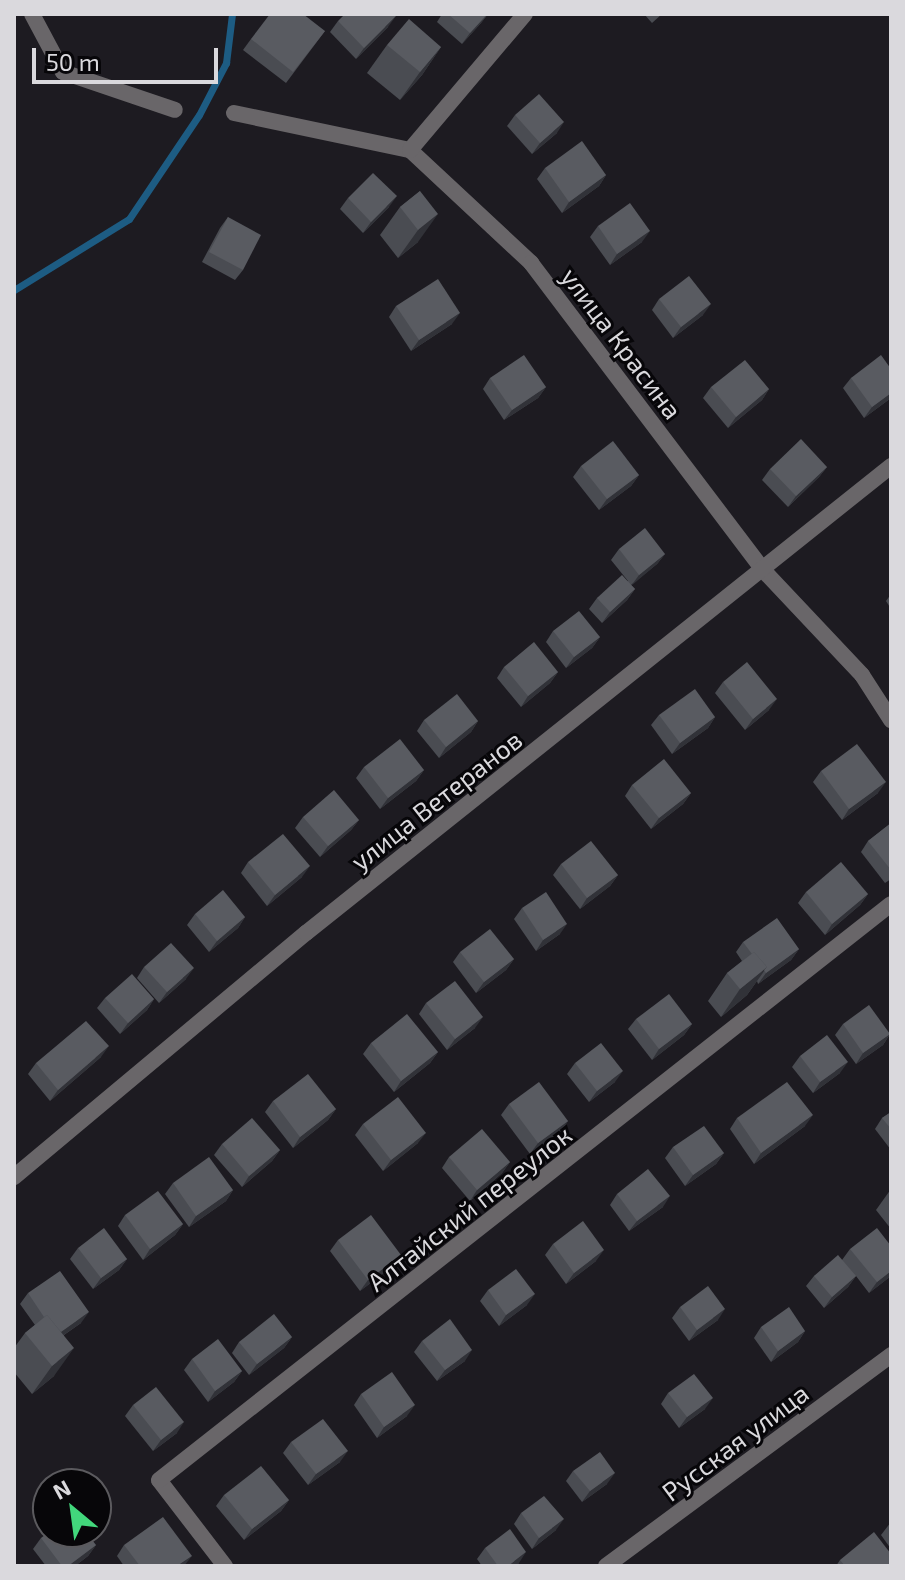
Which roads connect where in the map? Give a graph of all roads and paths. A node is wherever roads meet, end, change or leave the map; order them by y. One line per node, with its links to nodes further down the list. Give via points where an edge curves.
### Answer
1 (32, 14): 3 (street, via 63,72)
2 (525, 14): 5 (street)
3 (175, 110)
4 (234, 113): 5 (street)
5 (410, 150): 7 (street, улица Красина, via 531,263)
6 (891, 466): 7 (street, улица Ветеранов)
7 (764, 571): 8 (street, улица Красина, via 862,675); 10 (street, улица Ветеранов, via 306,933)
8 (891, 720)
9 (891, 904): 12 (street, Алтайский переулок, via 159,1480)
10 (14, 1177)
11 (891, 1355): 13 (street, Русская улица)
12 (225, 1566)
13 (606, 1566)

